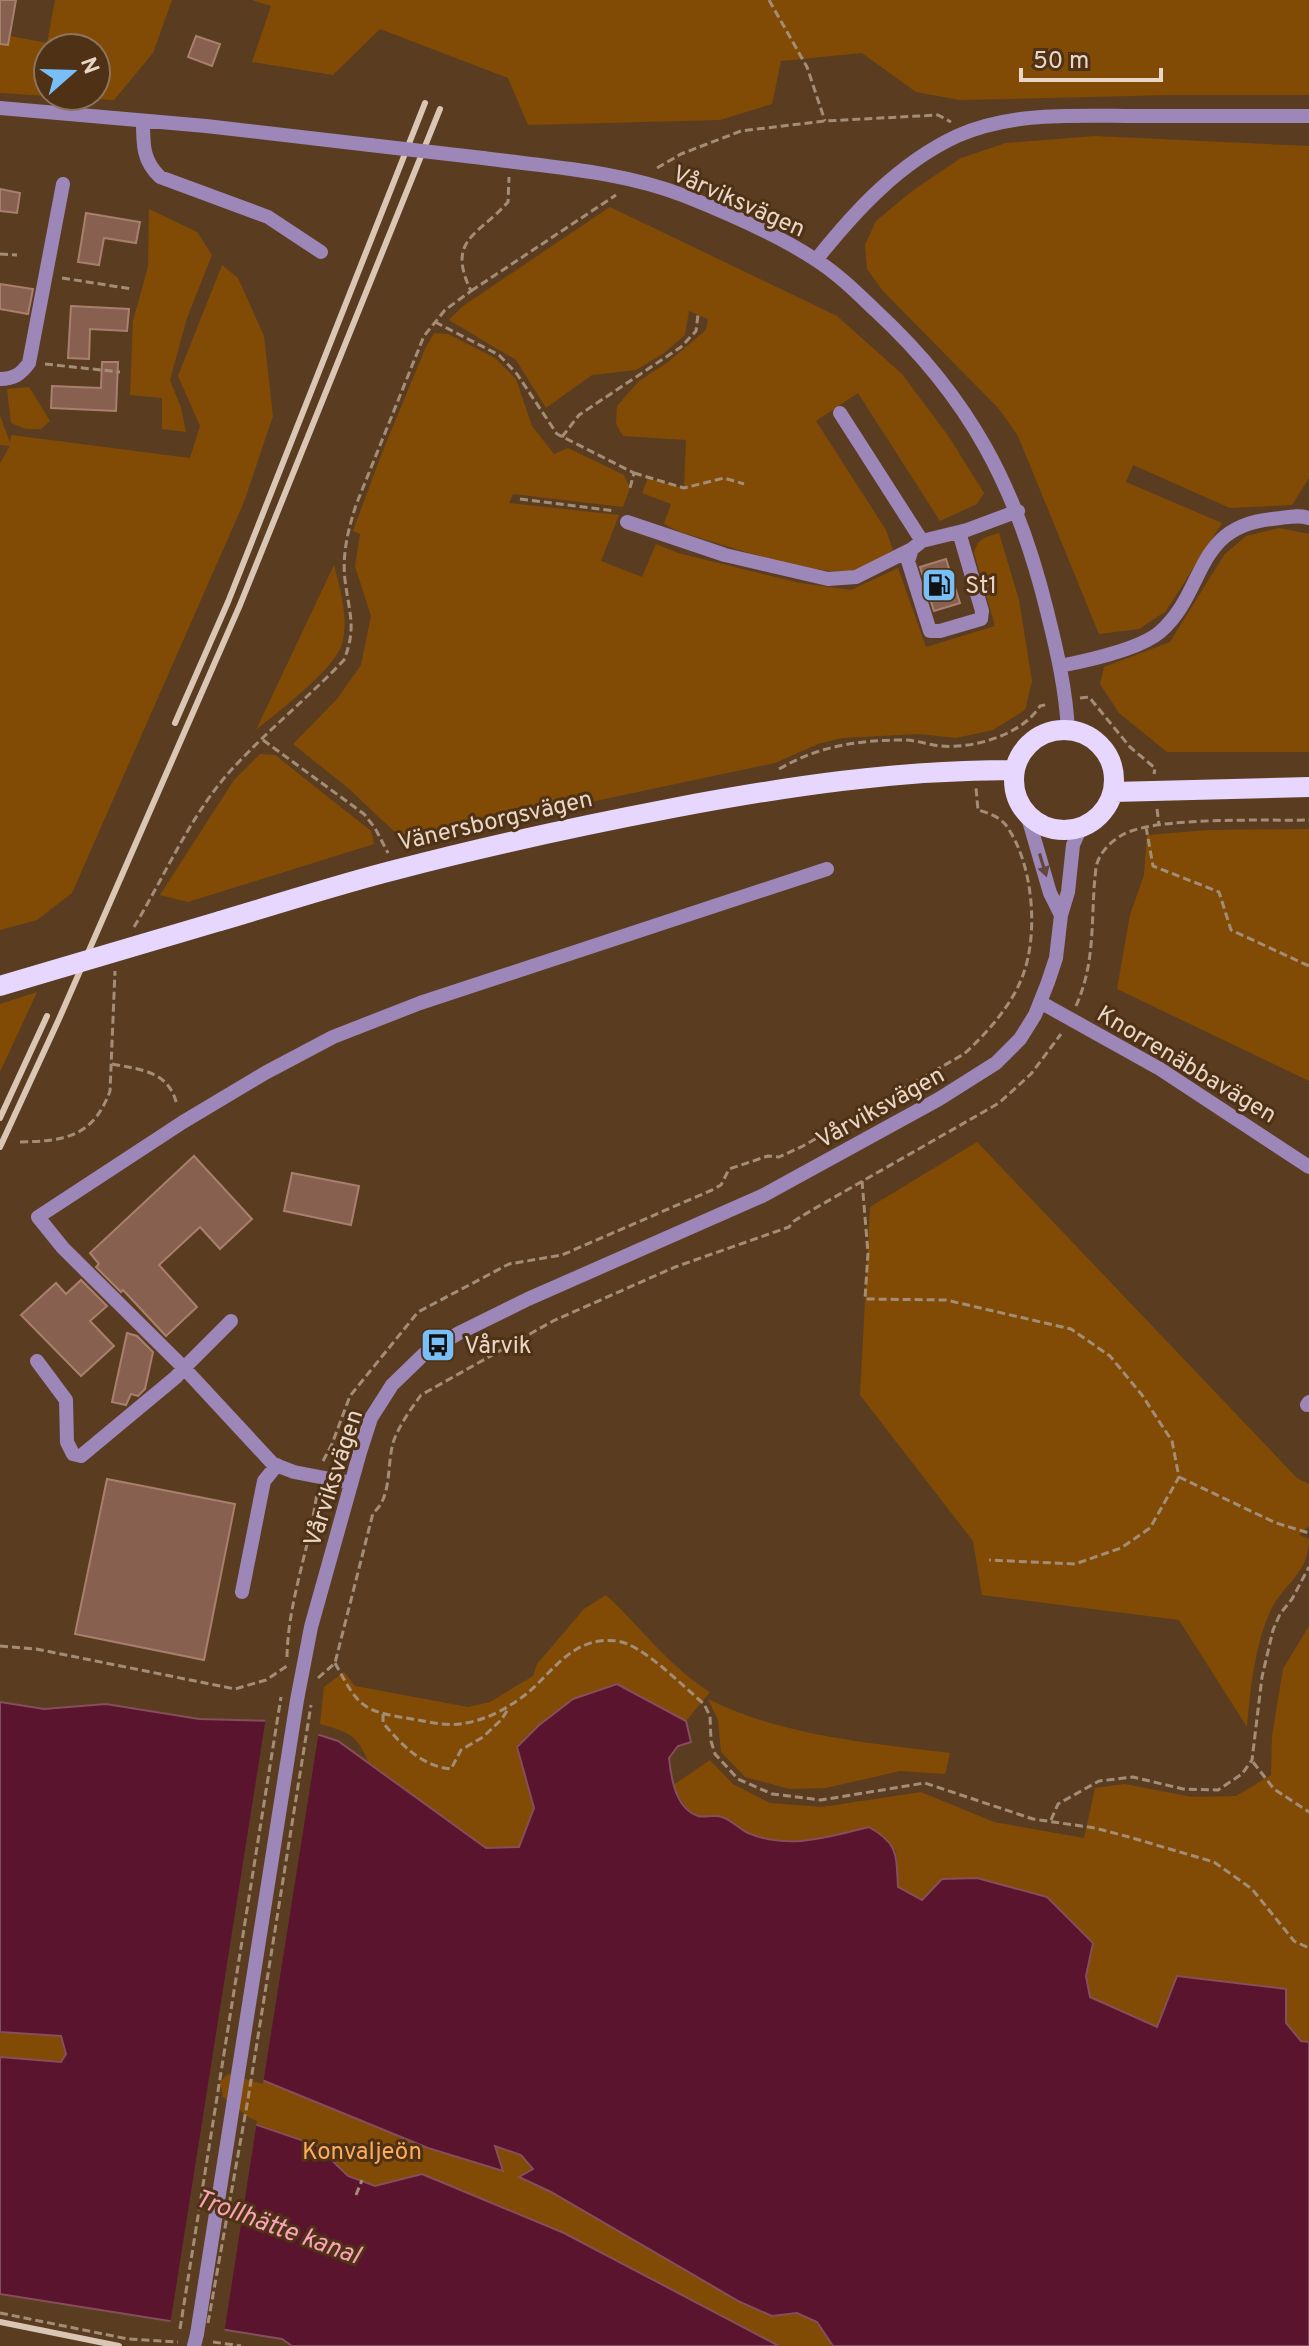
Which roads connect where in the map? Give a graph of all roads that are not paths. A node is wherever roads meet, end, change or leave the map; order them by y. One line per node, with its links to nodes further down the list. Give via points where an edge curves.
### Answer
1 (0, 108): 3 (street, Vårviksvägen)
2 (1309, 116): 6 (street, via 1028,118 984,127 928,152 894,176 849,217)
3 (143, 122): 5 (street, via 143,148 160,177 268,217); 6 (street, Vårviksvägen, bridge, via 611,177 684,195)
4 (63, 184): 7 (street, via 29,363 11,379)
5 (321, 252)
6 (816, 260): 9 (street, Vårviksvägen, via 933,369 967,415)
7 (0, 379)
8 (840, 413): 13 (street)
9 (1018, 511): 12 (street); 14 (street, Vårviksvägen)
10 (1306, 513): 14 (street, via 1244,524 1229,532 1157,634 1089,661)
11 (627, 522): 13 (street, via 725,555 828,579 856,577)
12 (959, 532): 13 (street); 13 (street, via 981,619 930,631 908,561)
13 (917, 545)
14 (1060, 666): 15 (street, Vårviksvägen)
15 (1068, 731): 16 (main road, via 1034,740); 18 (main road, via 1087,736 1107,755 1114,773)
16 (1015, 770): 19 (main road, via 1016,794); 23 (main road, Vänersborgsvägen, bridge, via 840,779 567,828 394,870)
17 (1309, 787): 18 (main road)
18 (1113, 792): 20 (main road, via 1100,815)
19 (1027, 814): 20 (main road, via 1055,829); 22 (street, Vårviksvägen, one-way to 22)
20 (1081, 827): 22 (street, Vårviksvägen)
21 (827, 869): 28 (street, via 333,1037 183,1122 38,1217)
22 (1061, 915): 24 (street, Vårviksvägen, via 1056,958)
23 (0, 986)
24 (1040, 1002): 25 (street, Knorrenäbbavägen, via 1160,1069); 30 (street, Vårviksvägen, via 1020,1039 996,1063 939,1099 762,1196 528,1299 424,1354 392,1385 371,1418)
25 (1309, 1167)
26 (231, 1321): 28 (street)
27 (37, 1361): 28 (street, via 66,1400 67,1442 73,1454 81,1456)
28 (184, 1368): 29 (street)
29 (277, 1465): 30 (street); 31 (street, via 264,1481)
30 (351, 1483): 32 (street, Vårviksvägen, via 311,1627 304,1702)
31 (242, 1592)
32 (197, 2339)

